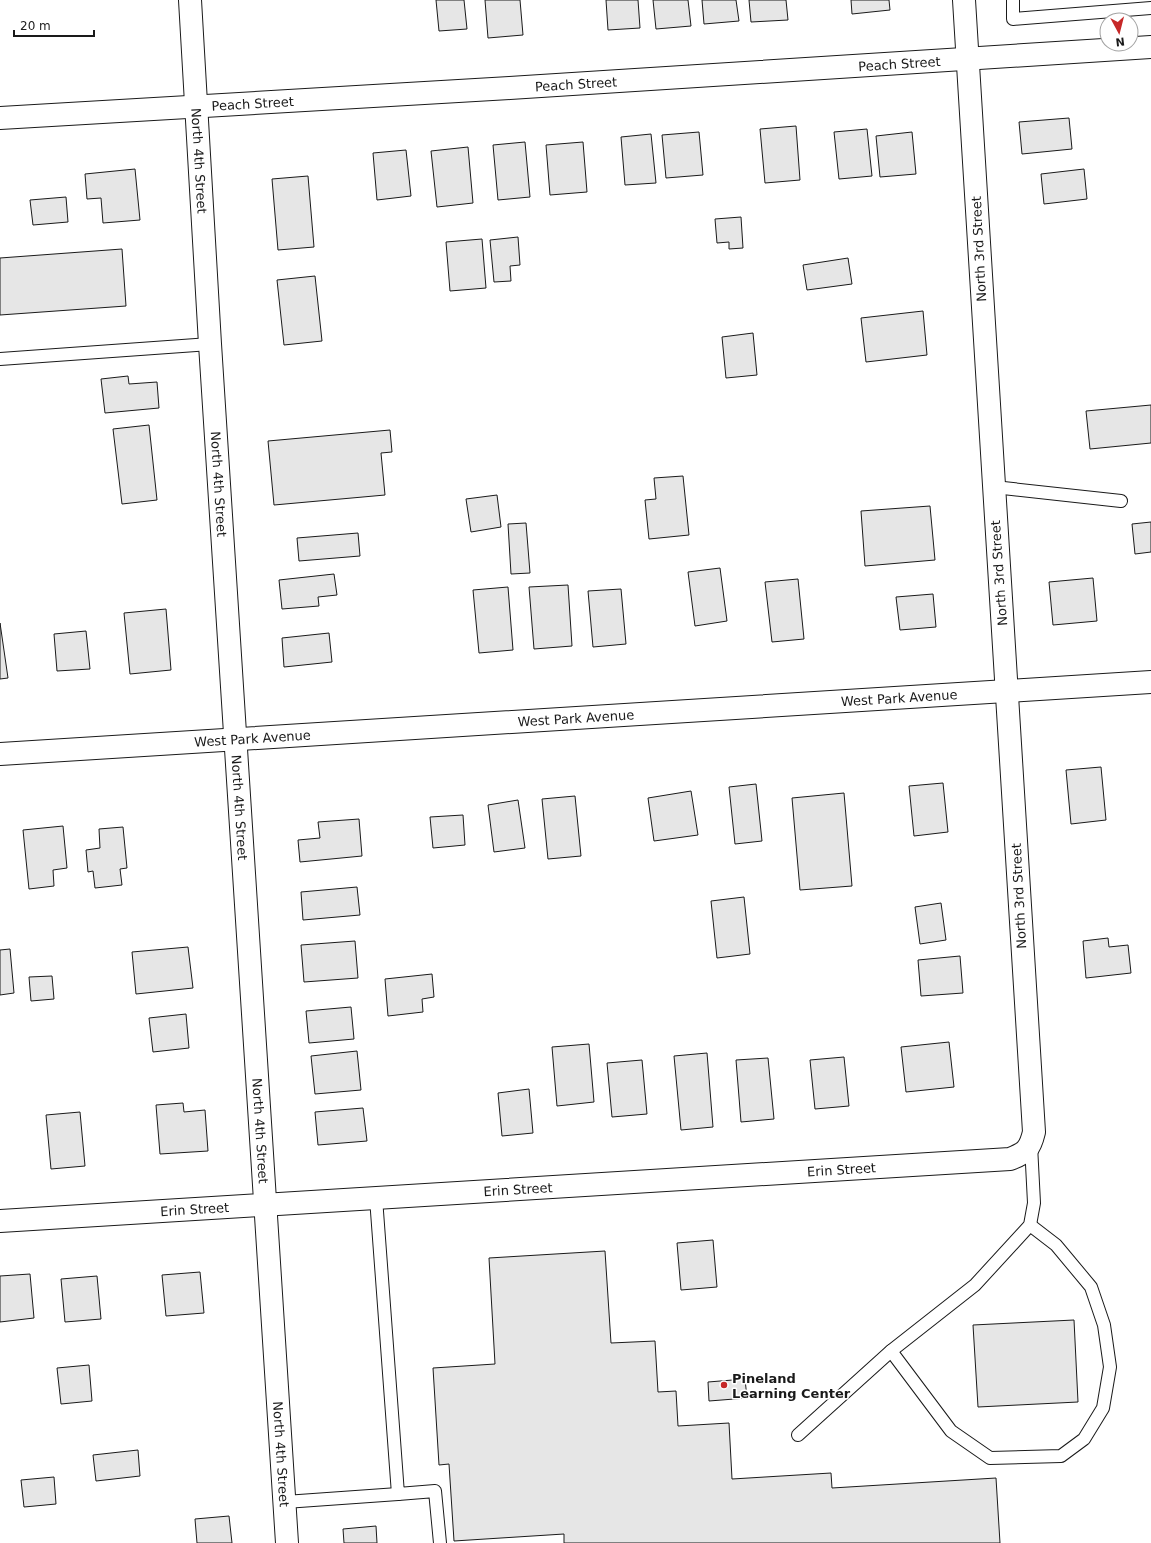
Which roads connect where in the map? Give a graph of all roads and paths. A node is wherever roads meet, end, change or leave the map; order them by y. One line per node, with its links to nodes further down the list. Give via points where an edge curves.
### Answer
1 (190, 0): 7 (street, North 4th Street)
2 (964, 0): 6 (street, North 3rd Street)
3 (1013, 0): 4 (lane, via 1012,19)
4 (1151, 8)
5 (1151, 47): 6 (street, Peach Street)
6 (968, 59): 7 (street, Peach Street); 11 (street, North 3rd Street)
7 (196, 107): 8 (street, Peach Street); 9 (street, North 4th Street)
8 (0, 118)
9 (210, 344): 10 (lane); 15 (street, North 4th Street)
10 (0, 359)
11 (994, 487): 12 (lane); 14 (street, North 3rd Street)
12 (1120, 501)
13 (1151, 682): 14 (street, West Park Avenue)
14 (1006, 690): 15 (street, West Park Avenue); 17 (street, North 3rd Street, via 1034,1132)
15 (236, 740): 16 (street, West Park Avenue); 19 (street, North 4th Street)
16 (0, 754)
17 (1031, 1145): 18 (street, Erin Street, via 1022,1154 1010,1159); 21 (lane, via 1034,1203)
18 (376, 1198): 19 (street, Erin Street); 24 (lane)
19 (265, 1205): 20 (street, Erin Street); 25 (street, North 4th Street)
20 (0, 1221)
21 (1030, 1225): 22 (lane, via 975,1285); 22 (lane, via 1056,1245 1091,1287 1104,1325 1110,1367 1103,1408 1084,1439 1061,1456 990,1458 951,1431)
22 (891, 1351): 23 (lane)
23 (798, 1435)
24 (398, 1494): 25 (lane); 27 (lane, via 435,1491)
25 (285, 1502): 26 (street, North 4th Street)
26 (287, 1543)
27 (440, 1543)

